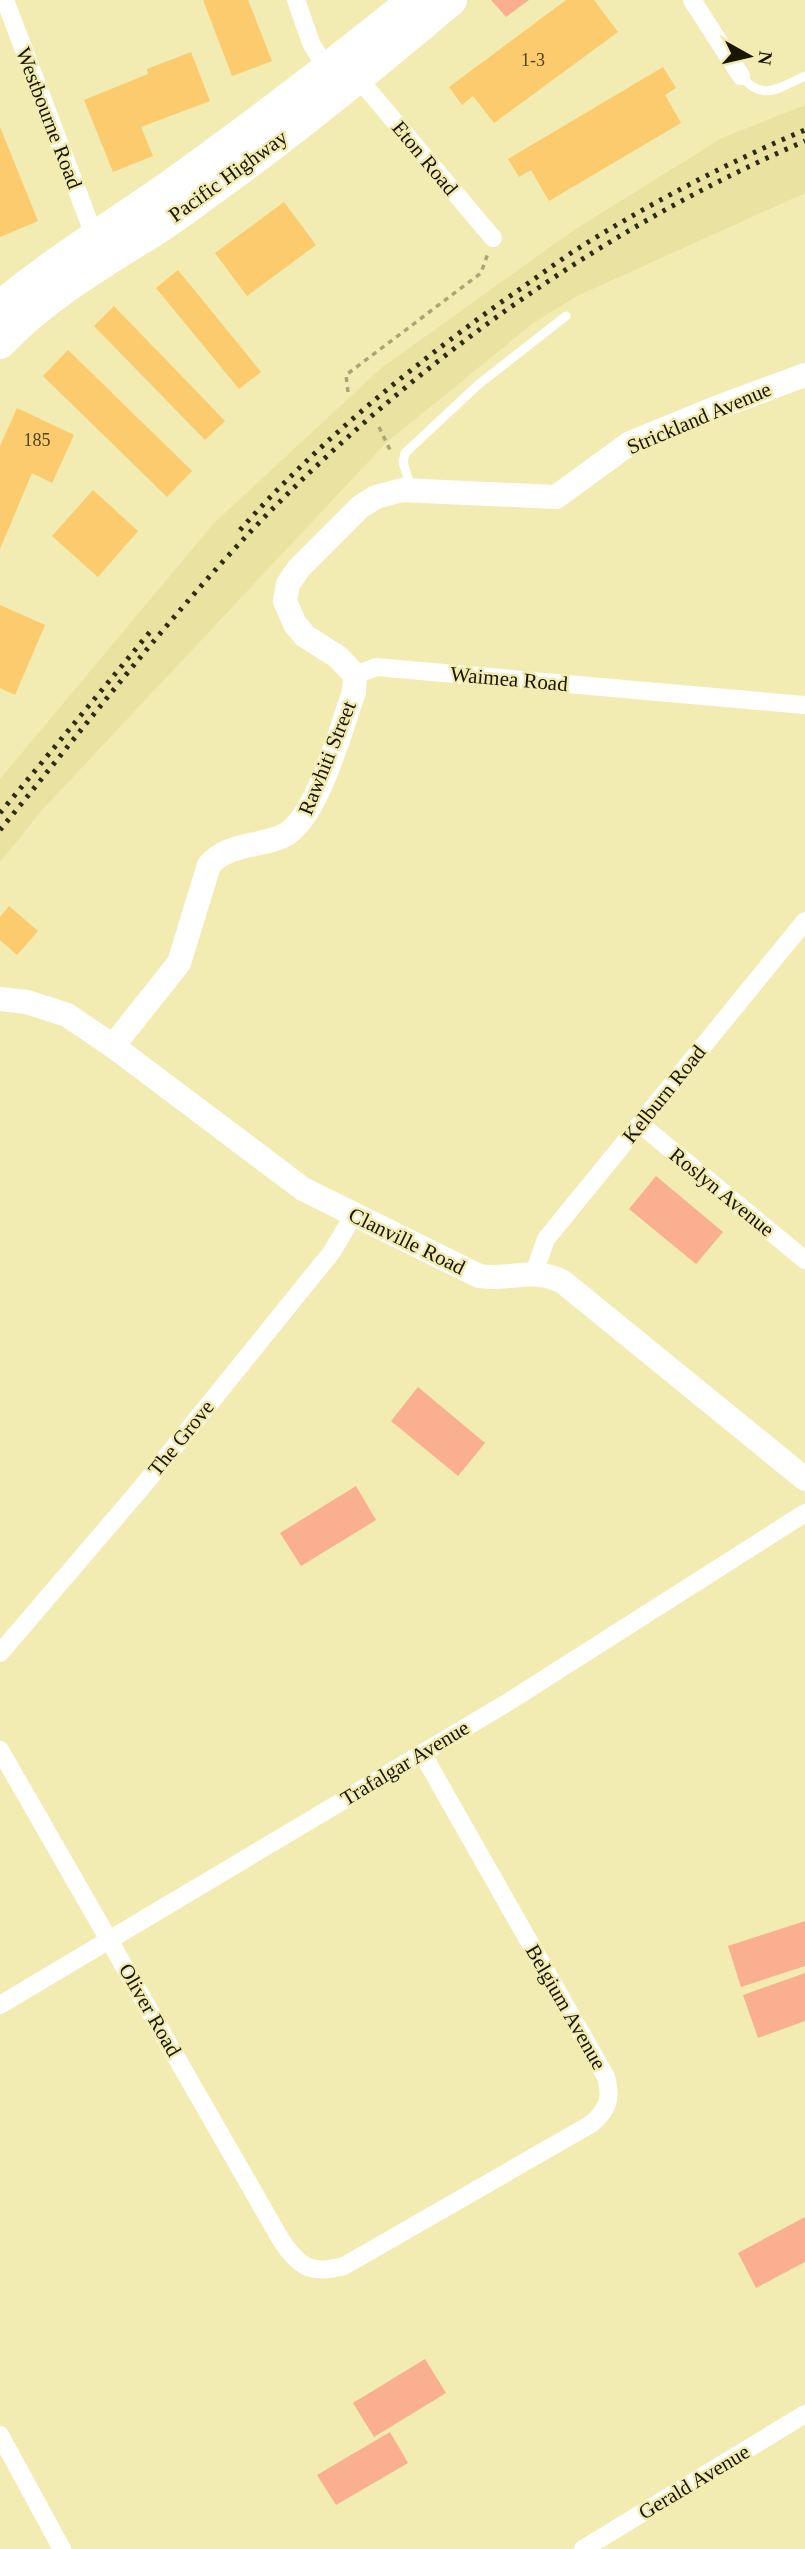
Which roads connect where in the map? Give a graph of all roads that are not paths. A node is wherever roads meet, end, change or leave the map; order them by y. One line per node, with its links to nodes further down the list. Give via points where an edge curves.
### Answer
1 (5, 0): 10 (street, Westbourne Road)
2 (296, 0): 6 (street)
3 (414, 0): 6 (highway, Pacific Highway)
4 (451, 0): 9 (highway, Pacific Highway)
5 (692, 0): 7 (street)
6 (327, 70): 10 (highway, Pacific Highway, via 128,216)
7 (741, 76): 8 (lane, via 755,90 764,91)
8 (805, 76)
9 (358, 78): 11 (street, Eton Road); 14 (highway, Pacific Highway, via 215,188 50,297)
10 (94, 235): 12 (highway, Pacific Highway)
11 (493, 238)
12 (0, 307)
13 (566, 317): 16 (lane, via 479,384 405,453 403,463)
14 (0, 343)
15 (805, 375): 16 (street, Strickland Avenue, via 630,443 556,497)
16 (411, 490): 17 (street, Strickland Avenue, via 360,507 288,584 285,601 295,624)
17 (355, 675): 18 (street, Waimea Road, via 376,667); 21 (street, Rawhiti Street, via 354,692 310,809 288,833 215,858 206,873 178,963)
18 (805, 705)
19 (805, 921): 22 (street, Kelburn Road)
20 (0, 999): 21 (street, Clanville Road, via 67,1015)
21 (113, 1046): 23 (street, Clanville Road, via 303,1189)
22 (640, 1124): 24 (street, Roslyn Avenue); 25 (street, Kelburn Road, via 545,1239)
23 (354, 1215): 25 (street, Clanville Road, via 479,1276); 28 (street, The Grove, via 331,1253 142,1487)
24 (805, 1260)
25 (534, 1273): 26 (street, Clanville Road, via 571,1287)
26 (805, 1479)
27 (805, 1513): 30 (street, Trafalgar Avenue)
28 (0, 1653)
29 (0, 1750): 31 (street, Oliver Road)
30 (422, 1754): 31 (street, Trafalgar Avenue); 33 (street, Belgium Avenue, via 606,2077 609,2104 591,2123 344,2266)
31 (110, 1940): 32 (street, Trafalgar Avenue); 33 (street, Oliver Road, via 281,2240)
32 (0, 2005)
33 (305, 2267)
34 (805, 2414): 37 (street, Gerald Avenue)
35 (0, 2435): 36 (street)
36 (62, 2549)
37 (583, 2549)

